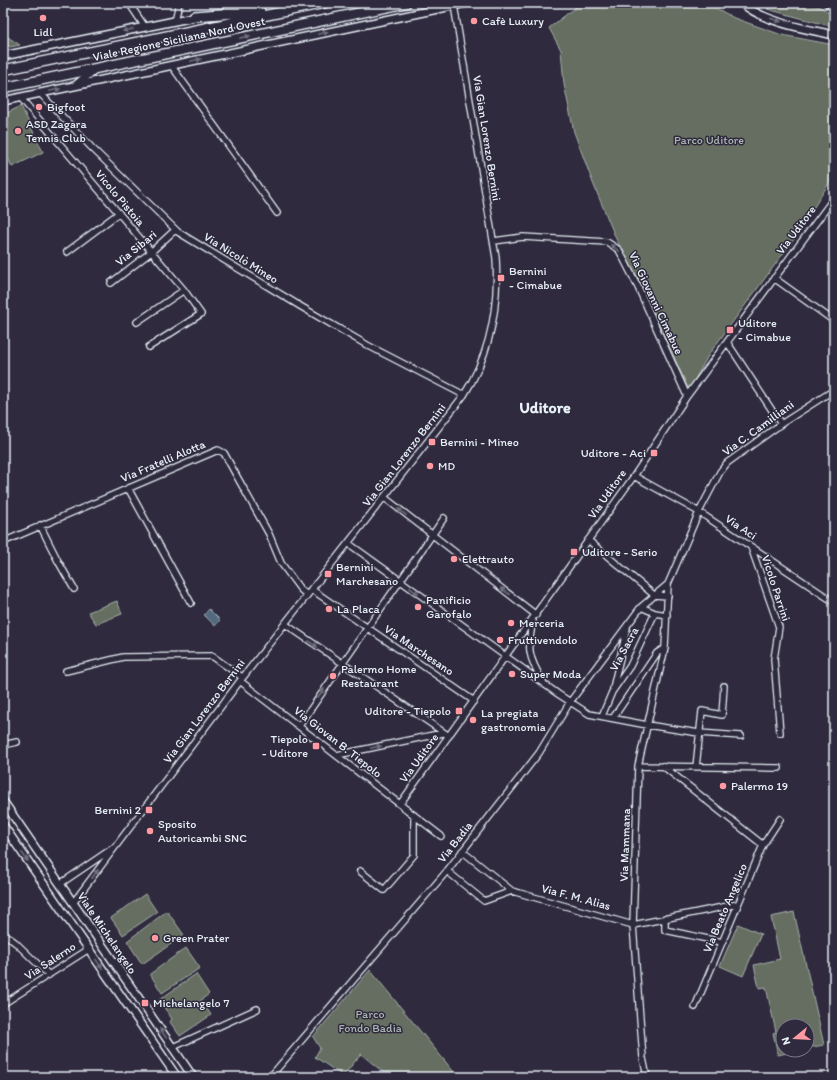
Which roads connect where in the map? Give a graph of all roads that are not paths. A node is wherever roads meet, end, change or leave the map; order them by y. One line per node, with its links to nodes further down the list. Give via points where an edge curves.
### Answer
1 (129, 3): 14 (street)
2 (179, 3): 13 (street)
3 (262, 3): 12 (street, Viale Regione Siciliana Nord Ovest)
4 (325, 3): 10 (main road, Viale Regione Siciliana Nord Ovest)
5 (406, 3): 18 (main road, Viale Regione Siciliana Nord Ovest, one-way to 5)
6 (466, 3): 9 (street)
7 (742, 3): 15 (street, one-way to 15, via 767,17)
8 (828, 3): 11 (street)
9 (454, 5): 17 (street, one-way to 9); 29 (street, Via Gian Lorenzo Bernini)
10 (305, 7): 12 (main road); 19 (main road, Viale Regione Siciliana Nord Ovest)
11 (834, 7)
12 (194, 16): 13 (street, Viale Regione Siciliana Nord Ovest)
13 (174, 21): 14 (street, Viale Regione Siciliana Nord Ovest)
14 (145, 27): 16 (street, Viale Regione Siciliana Nord Ovest, one-way to 16)
15 (834, 34)
16 (4, 54)
17 (171, 65): 20 (street); 27 (street)
18 (95, 69): 20 (street); 21 (main road, Viale Regione Siciliana Nord Ovest)
19 (3, 70)
20 (76, 86): 22 (street, one-way to 20)
21 (3, 88)
22 (40, 93): 23 (street); 28 (street, Via Nicolò Mineo)
23 (20, 97): 24 (street); 26 (street, Vicolo Pistoia)
24 (3, 101)
25 (834, 198): 32 (street, Via Uditore)
26 (118, 213): 30 (street); 31 (street, Vicolo Pistoia)
27 (277, 213)
28 (175, 230): 31 (street, Via Sibari); 40 (street, Via Nicolò Mineo, via 294,303)
29 (494, 241): 40 (street, Via Gian Lorenzo Bernini, via 497,295 493,324 488,347); 41 (street, Via Giovanni Cimabue, one-way to 29, via 620,250 607,242 523,237)
30 (67, 252)
31 (151, 252): 33 (street, Via Sibari); 34 (street, Vicolo Pistoia)
32 (774, 278): 35 (street); 37 (street, Via Uditore)
33 (111, 282)
34 (184, 290): 36 (street); 38 (street, Vicolo Pistoia, via 201,314)
35 (834, 321)
36 (137, 322)
37 (727, 342): 41 (street, Via Uditore); 42 (street)
38 (149, 347)
39 (834, 390): 42 (street, Via C. Camilliani)
40 (464, 395): 45 (street, Via Gian Lorenzo Bernini)
41 (687, 396): 43 (street, Via Uditore)
42 (781, 424): 46 (street, Via C. Camilliani, via 727,463)
43 (634, 476): 46 (street, Via Aci); 50 (street, Via Uditore)
44 (128, 488): 48 (street, Via Fratelli Alotta); 58 (street, Via Fratelli Alotta, via 216,450 224,452 269,534 281,563); 62 (street)
45 (385, 498): 49 (street, one-way to 45); 52 (street, Via Gian Lorenzo Bernini)
46 (699, 512): 53 (street, Via Aci); 55 (street, Via C. Camilliani)
47 (444, 518): 49 (street)
48 (40, 525): 51 (street, Via Fratelli Alotta); 56 (street)
49 (432, 535): 54 (street); 66 (street, one-way to 49)
50 (588, 540): 59 (street); 66 (street, Via Uditore)
51 (3, 542)
52 (348, 543): 54 (street); 57 (street, Via Gian Lorenzo Bernini)
53 (751, 547): 61 (street, Via Aci); 85 (street, Vicolo Parrini, via 779,627 774,659)
54 (400, 581): 69 (street); 71 (street, one-way to 71)
55 (668, 584): 59 (street, Via Badia); 60 (street, Via Mammana)
56 (74, 589)
57 (311, 589): 58 (street, Via Gian Lorenzo Bernini); 69 (street, Via Marchesano)
58 (307, 595): 67 (street, Via Gian Lorenzo Bernini)
59 (654, 595): 60 (street); 63 (street, Via Badia)
60 (668, 596): 65 (street, Via Mammana)
61 (834, 602)
62 (191, 603)
63 (641, 607): 64 (street); 68 (street, Via Badia)
64 (655, 613): 65 (street); 77 (street, Via Sacra, via 630,666)
65 (667, 615): 70 (street, Via Mammana)
66 (534, 617): 71 (street, Via Uditore); 75 (street, via 529,641 533,665)
67 (284, 624): 72 (street, one-way to 72); 74 (street, Via Gian Lorenzo Bernini)
68 (627, 626): 77 (street); 79 (street, Via Badia)
69 (367, 628): 72 (street); 78 (street, Via Marchesano)
70 (665, 648): 81 (street, via 657,653); 82 (street, Via Mammana)
71 (506, 657): 75 (street); 78 (street, Via Uditore)
72 (342, 664): 83 (street, one-way to 72); 86 (street)
73 (66, 671): 74 (street, Via Giovan B. Tiepolo, via 124,657 212,656)
74 (241, 679): 83 (street, Via Giovan B. Tiepolo); 102 (street, Via Gian Lorenzo Bernini)
75 (545, 684): 79 (street)
76 (724, 686): 84 (street, via 722,715 702,711)
77 (612, 692): 80 (street, Via Sacra)
78 (474, 701): 86 (street, Via Uditore)
79 (570, 702): 80 (street, via 589,714); 103 (street, Via Badia, via 539,752)
80 (602, 716): 81 (street)
81 (613, 718): 82 (street)
82 (647, 725): 84 (street); 91 (street, Via Mammana)
83 (299, 726): 90 (street, Via Giovan B. Tiepolo)
84 (699, 733): 87 (street); 93 (street)
85 (780, 733)
86 (446, 735): 90 (street, one-way to 86); 96 (street, Via Uditore)
87 (741, 736)
88 (17, 742): 89 (street)
89 (3, 745)
90 (337, 755): 96 (street, Via Giovan B. Tiepolo)
91 (638, 766): 92 (street); 111 (street, Via Mammana)
92 (662, 766): 93 (street); 101 (street)
93 (696, 767): 94 (street)
94 (779, 768)
95 (3, 801): 106 (street, Viale Michelangelo)
96 (400, 804): 97 (street, Via Giovan B. Tiepolo)
97 (414, 815): 100 (street, Via Giovan B. Tiepolo); 104 (street, via 414,855 384,890)
98 (780, 819): 101 (street, Via Beato Angelico)
99 (3, 825): 114 (street, Viale Michelangelo, one-way to 114)
100 (441, 836)
101 (763, 845): 109 (street, Via Beato Angelico)
102 (117, 846): 106 (street, Via Gian Lorenzo Bernini); 108 (street, Via Gian Lorenzo Bernini, one-way to 102)
103 (462, 851): 105 (street, Via Badia); 107 (street, Via F. M. Alias)
104 (360, 870)
105 (446, 871): 107 (street, via 484,901); 124 (street, Via Badia)
106 (60, 884): 108 (street, Viale Michelangelo)
107 (512, 891): 111 (street, Via F. M. Alias)
108 (73, 903): 116 (street, Viale Michelangelo)
109 (738, 904): 110 (street); 113 (street, Via Beato Angelico)
110 (665, 918): 111 (street); 113 (street, via 666,930)
111 (633, 925): 125 (street, Via Mammana, via 643,1058)
112 (3, 933): 115 (street)
113 (722, 942): 119 (street, Via Beato Angelico)
114 (89, 949): 115 (street, Via Salerno); 117 (street, Viale Michelangelo, one-way to 117)
115 (49, 975): 118 (street, Via Salerno)
116 (134, 992): 117 (street); 121 (street, Viale Michelangelo, one-way to 116)
117 (123, 1000): 122 (street, Viale Michelangelo)
118 (3, 1004)
119 (695, 1007)
120 (257, 1009): 121 (street)
121 (173, 1048): 123 (street, Viale Michelangelo)
122 (177, 1077)
123 (193, 1077)
124 (270, 1077)
125 (647, 1077)

